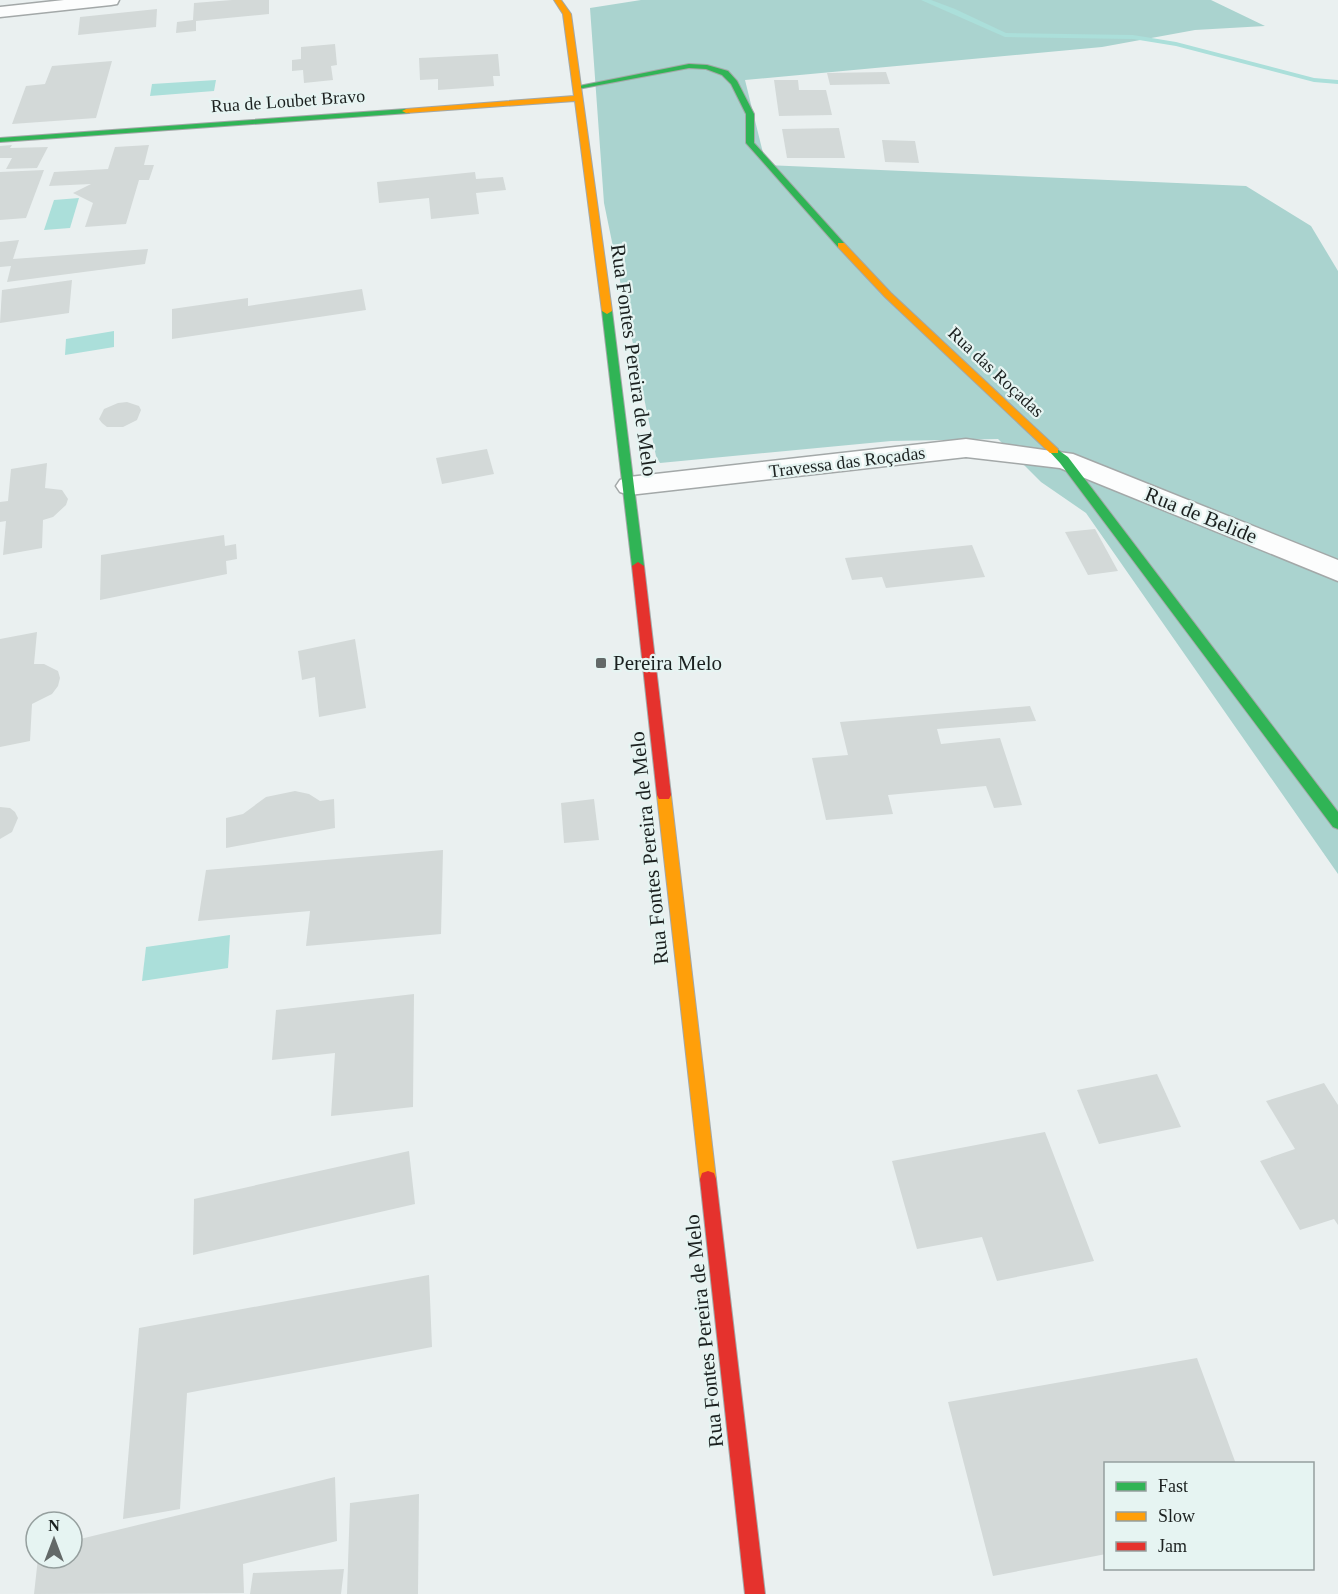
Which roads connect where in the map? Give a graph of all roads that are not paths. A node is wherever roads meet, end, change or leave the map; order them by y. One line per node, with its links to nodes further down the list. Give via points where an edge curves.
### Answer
1 (111, 0): 3 (street)
2 (557, 0): 4 (street, Rua Fontes Pereira de Melo, via 567,14)
3 (0, 12)
4 (578, 93): 5 (street, Rua de Loubet Bravo); 6 (street, Rua das Roçadas, via 688,66 724,73 734,83 750,114 750,143 765,162 888,295); 7 (street, Rua Fontes Pereira de Melo)
5 (0, 140)
6 (1064, 460): 7 (street, Travessa das Roçadas, via 966,448); 8 (street, Rua de Belide); 9 (street, Rua das Roçadas)
7 (629, 486): 10 (street, Rua Fontes Pereira de Melo)
8 (1338, 571)
9 (1338, 823)
10 (755, 1594)

